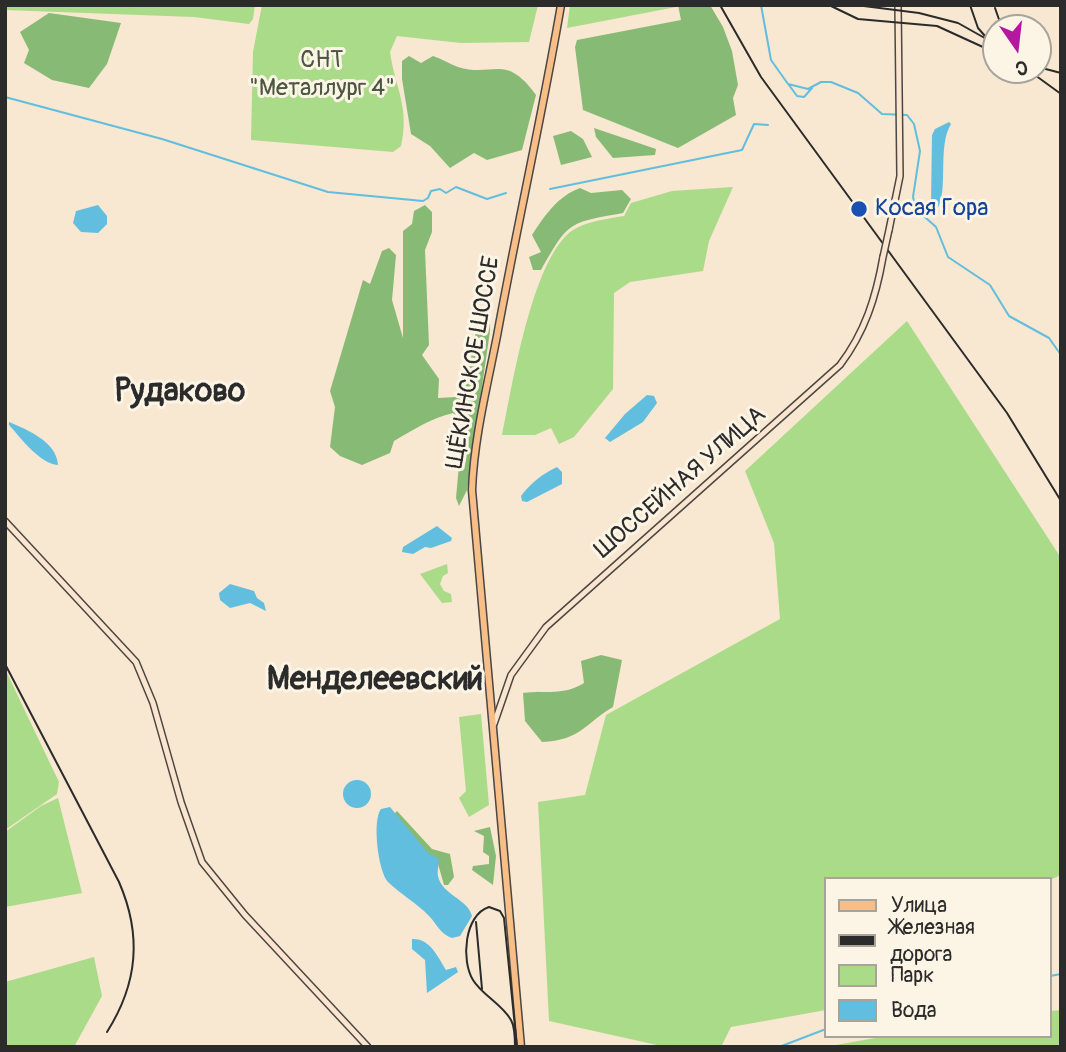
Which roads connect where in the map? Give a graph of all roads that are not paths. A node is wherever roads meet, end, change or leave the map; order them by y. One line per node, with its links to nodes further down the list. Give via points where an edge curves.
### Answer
1 (561, 5): 4 (main road, ЩЁКИНСКОЕ ШОССЕ, via 473,467 472,512)
2 (898, 5): 4 (main road, ШОССЕЙНАЯ УЛИЦА, bridge, via 900,176 872,307 855,344 839,365 545,627 510,675)
3 (5, 522): 5 (main road, via 136,662 202,862)
4 (492, 731): 6 (main road, ЩЁКИНСКОЕ ШОССЕ)
5 (368, 1047)
6 (521, 1047)

